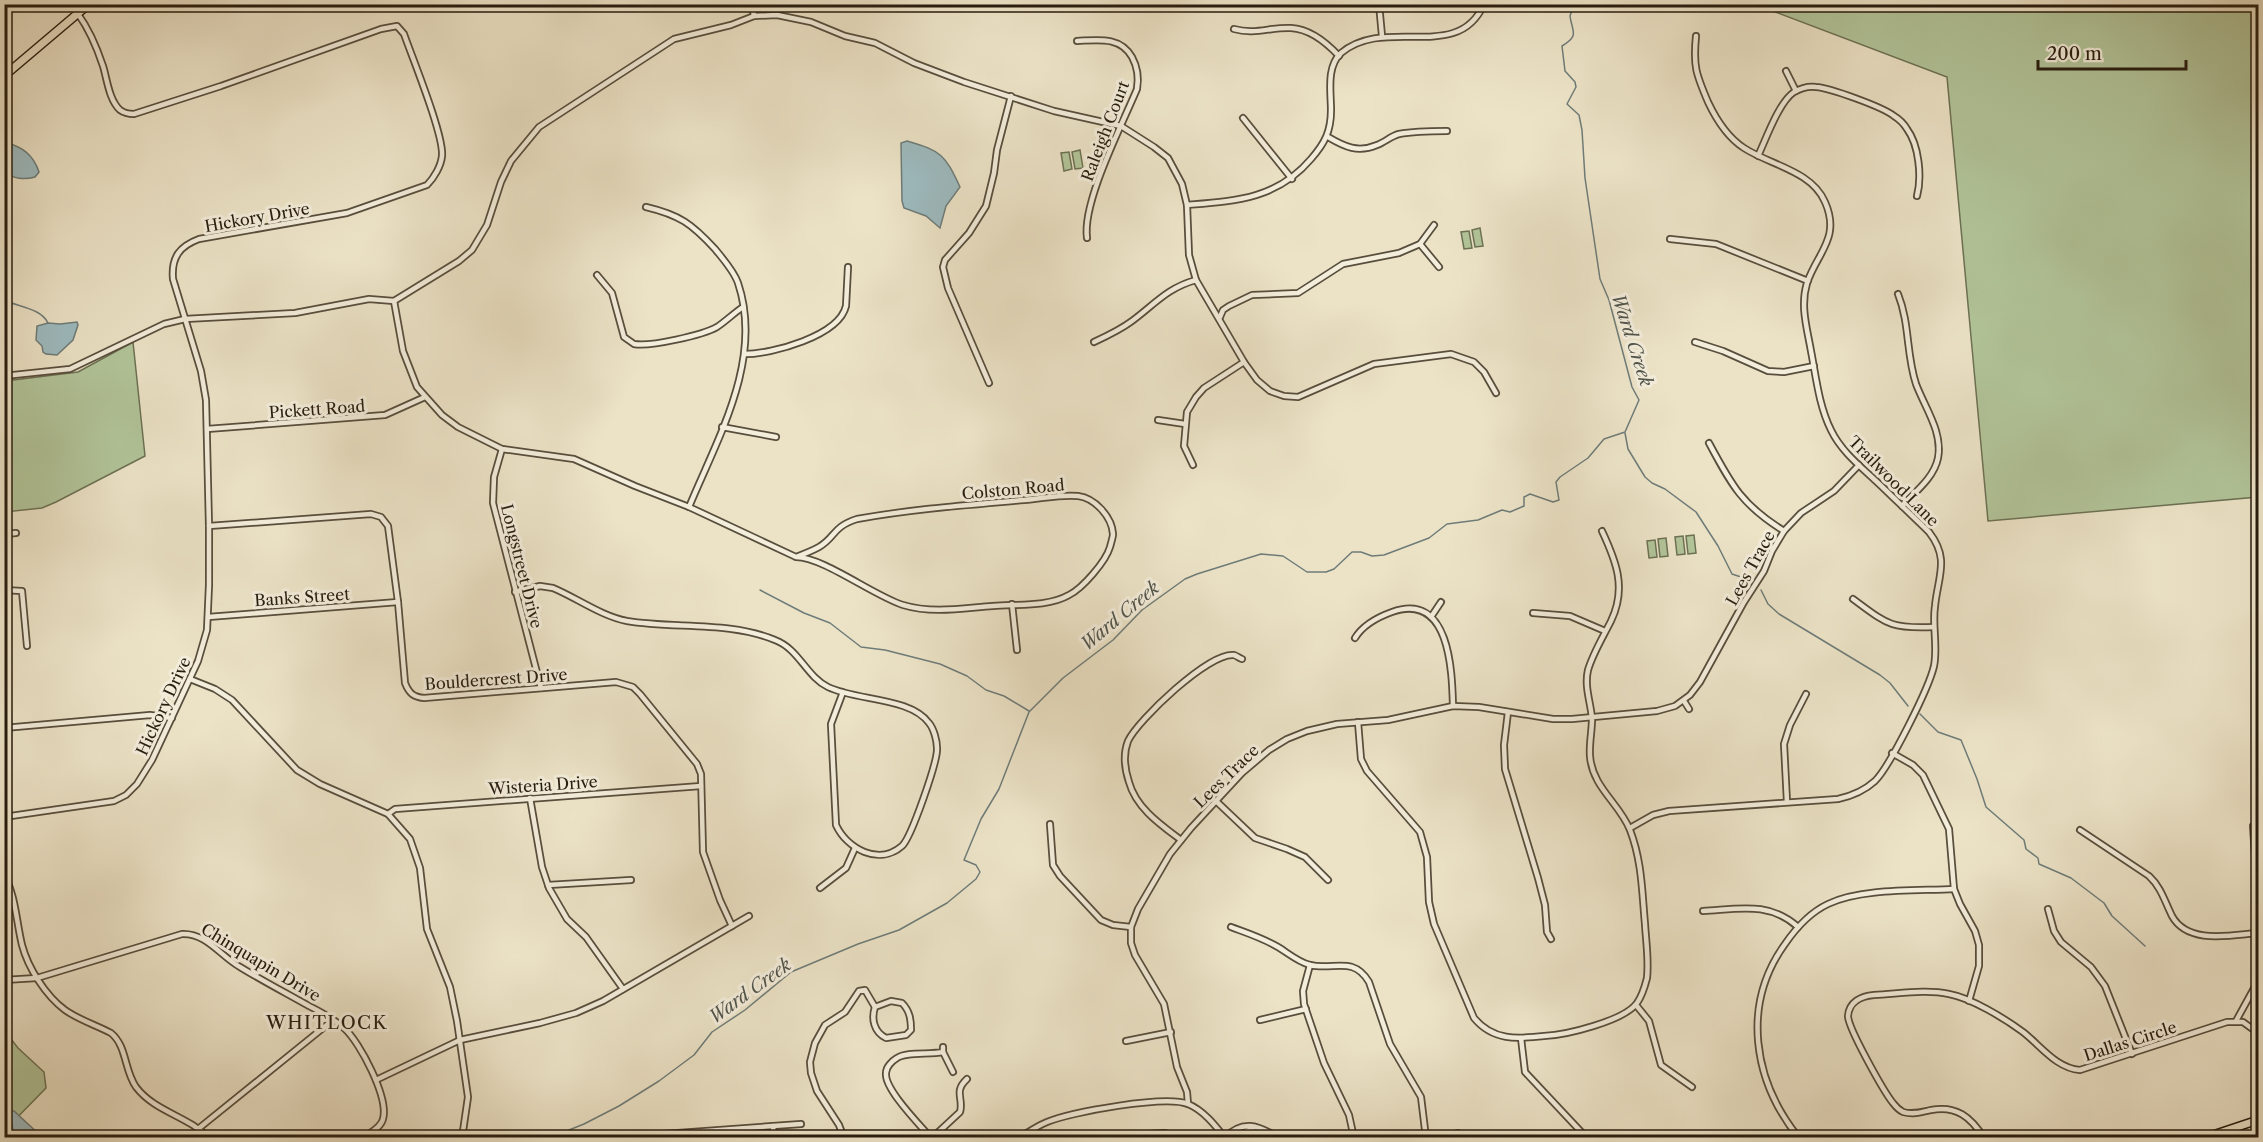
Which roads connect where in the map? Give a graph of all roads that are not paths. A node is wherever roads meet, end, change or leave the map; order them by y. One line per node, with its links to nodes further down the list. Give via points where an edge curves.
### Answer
1 (17, 4): 7 (street)
2 (89, 4): 6 (main road)
3 (752, 4): 8 (street)
4 (1379, 4): 10 (street)
5 (1484, 4): 10 (street, via 1480,14 1455,34)
6 (78, 14): 15 (main road); 40 (street, Hickory Drive, via 102,64 111,95 127,114 221,86 381,29 397,26 404,34 440,143 442,156 432,180 346,213 200,239 184,246 172,271)
7 (4, 15)
8 (754, 16): 17 (street, via 777,15 811,22 875,44 937,72); 37 (street, via 674,39 539,127 510,161 487,225 472,250)
9 (1234, 29): 13 (street, via 1247,33 1291,28 1307,32 1323,40)
10 (1382, 36): 13 (street, via 1359,43)
11 (1696, 36): 22 (street, Trailwood Lane, via 1695,72 1712,111 1730,136)
12 (1077, 41): 19 (street, Raleigh Court, via 1107,40 1120,44 1135,63 1137,89)
13 (1339, 56): 21 (street, via 1331,79)
14 (1786, 71): 16 (street)
15 (4, 76)
16 (1796, 91): 22 (street, via 1784,103); 24 (street, via 1813,86 1826,88 1894,115 1909,131 1914,144)
17 (1011, 96): 19 (street, via 1054,111); 47 (street, via 986,206 943,267 948,288)
18 (1243, 118): 23 (street)
19 (1121, 126): 25 (street, via 1168,158 1182,184); 28 (street, Raleigh Court, via 1091,203 1085,226)
20 (1447, 131): 21 (street, via 1396,135 1356,150)
21 (1328, 137): 23 (street)
22 (1758, 156): 35 (street, Trailwood Lane, via 1808,181 1827,206 1829,240)
23 (1292, 179): 25 (street, via 1251,198)
24 (1917, 196)
25 (1187, 205): 34 (street)
26 (646, 207): 38 (street, via 679,217 699,232 732,271)
27 (1434, 225): 30 (street)
28 (1087, 238)
29 (1670, 238): 35 (street, via 1716,244)
30 (1420, 244): 32 (street); 39 (street, via 1399,253 1343,264 1298,293 1252,295 1223,310)
31 (848, 267): 43 (street, via 845,312 835,324 784,347 762,354)
32 (1439, 267)
33 (597, 275): 38 (street, via 612,293 624,337 634,344 697,335 716,327)
34 (1196, 280): 39 (street); 41 (street, via 1165,293 1133,321)
35 (1808, 281): 45 (street, Trailwood Lane, via 1804,309)
36 (1898, 294): 59 (street, via 1907,323 1916,383 1939,446 1932,473)
37 (394, 301): 40 (street, via 369,299 295,313); 49 (street, Colston Road, via 403,351)
38 (743, 307): 43 (street)
39 (1220, 317): 44 (street)
40 (185, 319): 46 (street, via 164,324 70,369); 53 (street, Hickory Drive, via 201,371)
41 (1094, 342)
42 (1695, 342): 45 (street, via 1768,371)
43 (745, 354): 52 (street)
44 (1244, 362): 48 (street, via 1264,387 1294,397 1374,364 1451,354 1474,362); 51 (street, via 1199,393 1187,412)
45 (1814, 366): 58 (street, Trailwood Lane, via 1827,422 1838,442)
46 (4, 376)
47 (989, 383)
48 (1496, 393)
49 (425, 397): 53 (street, Pickett Road, via 384,415); 56 (street, Colston Road, via 458,427)
50 (1158, 420): 51 (street)
51 (1185, 424): 57 (street, via 1184,446)
52 (722, 427): 54 (street); 60 (street)
53 (207, 429): 61 (street, Hickory Drive)
54 (776, 437)
55 (1709, 442): 63 (street, via 1738,494 1762,518)
56 (502, 449): 60 (street, Colston Road, via 574,459); 68 (street, Longstreet Drive, via 494,477 493,503)
57 (1193, 465)
58 (1859, 465): 59 (street, Trailwood Lane); 63 (street, Lees Trace, via 1834,491 1801,513)
59 (1902, 506): 76 (street, Trailwood Lane, via 1929,532 1940,551 1942,569)
60 (689, 507): 66 (street, Colston Road)
61 (209, 526): 70 (street, Bouldercrest Drive, via 377,515 388,526); 74 (street, Hickory Drive)
62 (1602, 531): 77 (street, via 1614,556 1621,586 1615,612)
63 (1784, 531): 86 (street, Lees Trace, via 1700,682)
64 (16, 533): 65 (street)
65 (4, 534)
66 (796, 557): 72 (street, Colston Road, via 826,566 885,599 907,606 964,610); 72 (street, Colston Road, via 820,547 843,523 894,512 1053,496 1080,496 1099,506 1113,534 1108,552 1081,586 1069,595 1044,602)
67 (4, 590): 79 (street, via 22,591)
68 (515, 592): 83 (street, Longstreet Drive); 84 (street, via 540,586 552,588 625,620 750,632 790,649 816,679)
69 (1853, 599): 76 (street, via 1892,625)
70 (398, 602): 74 (street, Banks Street); 83 (street, Bouldercrest Drive, via 405,683 414,696)
71 (1442, 602): 75 (street)
72 (1012, 604): 80 (street)
73 (1533, 614): 77 (street, via 1570,616)
74 (208, 617): 82 (street, Hickory Drive, via 204,643)
75 (1431, 617): 78 (street, via 1421,611 1399,610 1366,625); 87 (street, via 1448,649)
76 (1934, 627): 94 (street, Trailwood Lane, via 1931,676)
77 (1605, 631): 91 (street, via 1586,683)
78 (1355, 638)
79 (27, 646)
80 (1017, 650)
81 (1242, 659): 105 (street, via 1228,656 1194,673 1143,721 1128,741 1125,762 1133,793 1151,817)
82 (190, 679): 90 (street, Hickory Drive); 99 (street, via 232,700 308,778)
83 (541, 688): 95 (street, Bouldercrest Drive, via 616,682 633,687 693,757 701,774)
84 (843, 692): 106 (street, via 831,724 836,825); 106 (street, via 913,709 930,723 938,750 912,832 903,845 890,853 874,855)
85 (1806, 694): 98 (street, via 1784,744)
86 (1684, 701): 88 (street); 91 (street, Lees Trace, via 1657,711)
87 (1453, 706): 89 (street, Lees Trace); 92 (street, Lees Trace, via 1388,720)
88 (1689, 709)
89 (1508, 712): 91 (street, Lees Trace, via 1553,719); 122 (street, via 1505,769 1538,878)
90 (172, 718): 93 (street, via 150,715); 100 (street, Hickory Drive, via 145,773 126,795 98,805)
91 (1592, 718): 103 (street, via 1590,756 1595,776)
92 (1358, 722): 97 (street, Lees Trace, via 1327,725 1287,739 1255,762); 137 (street, via 1361,759 1367,771 1420,831 1427,857 1434,924 1474,1018 1492,1034)
93 (4, 728)
94 (1892, 753): 98 (street, Trailwood Lane, via 1877,779 1856,794); 112 (street, via 1923,775 1947,823)
95 (701, 786): 96 (street, Wisteria Drive); 117 (street, Bouldercrest Drive, via 703,852)
96 (530, 798): 99 (street, Wisteria Drive, via 395,809); 110 (street)
97 (1216, 801): 105 (street, Lees Trace); 109 (street, via 1255,838 1305,858)
98 (1787, 802): 103 (street, Trailwood Lane, via 1663,812)
99 (388, 814): 138 (street, via 407,834 418,857 427,929 450,987)
100 (4, 817)
101 (1050, 824): 118 (street, via 1053,865 1060,876 1101,920)
102 (2253, 826): 113 (street)
103 (1630, 828): 129 (street, via 1641,869 1647,962 1645,986)
104 (2080, 830): 121 (street, via 2153,880 2182,928 2206,935)
105 (1180, 840): 118 (street, Lees Trace)
106 (855, 848): 111 (street, via 846,867)
107 (4, 874): 124 (street, via 15,898 22,945)
108 (631, 880): 110 (street)
109 (1328, 880)
110 (548, 885): 127 (street, via 567,919 586,938)
111 (820, 888)
112 (1954, 889): 120 (street, via 1850,897 1818,910); 128 (street, via 1979,945 1979,966)
113 (2259, 900)
114 (2048, 909): 140 (street, via 2061,942 2091,967 2105,986)
115 (1703, 911): 120 (street, via 1766,909)
116 (749, 916): 117 (street)
117 (732, 926): 127 (street)
118 (1131, 927): 135 (street, via 1135,955 1161,996)
119 (1231, 927): 123 (street)
120 (1798, 927): 172 (street, via 1770,967 1756,1024 1762,1065 1774,1099)
121 (2259, 933)
122 (1551, 939)
123 (1310, 965): 131 (street, via 1303,991); 169 (street, via 1347,965 1367,979 1390,1044 1422,1097)
124 (37, 978): 125 (street, Chinquapin Drive); 132 (street, Chinquapin Drive, via 192,934 203,938 237,966); 150 (street, via 64,1009 117,1038 129,1074 146,1098)
125 (4, 980)
126 (2259, 981): 134 (street)
127 (622, 989): 138 (street, via 576,1013)
128 (1969, 1000): 140 (street, Dallas Circle, via 2016,1027 2070,1069 2088,1069); 173 (street, Dallas Circle, via 1943,993 1869,995 1852,1005 1848,1020 1899,1109 1915,1113 1944,1109 1959,1112)
129 (1636, 1005): 137 (street, via 1589,1027); 144 (street, via 1649,1021 1661,1065)
130 (875, 1007): 130 (street, via 875,1028 882,1037 906,1035 911,1030 910,1017 902,1003 891,1001); 160 (street, via 865,990 859,991 845,1012 825,1025 812,1052 811,1073 817,1091)
131 (1306, 1009): 133 (street); 168 (street, via 1327,1071 1349,1115)
132 (333, 1020): 143 (street, Chinquapin Drive, via 352,1037); 150 (street)
133 (1260, 1020)
134 (2236, 1021): 136 (street); 140 (street, Dallas Circle)
135 (1171, 1032): 139 (street); 145 (street)
136 (2259, 1033)
137 (1521, 1038): 171 (street, via 1527,1075)
138 (460, 1040): 143 (street); 157 (street, via 468,1097)
139 (1126, 1041)
140 (2132, 1054)
141 (953, 1072): 161 (street, via 943,1050 897,1057 886,1072 905,1107)
142 (967, 1078): 161 (street, via 958,1096 960,1112)
143 (376, 1080): 156 (street, Chinquapin Drive, via 383,1119)
144 (1692, 1087)
145 (1188, 1104): 153 (street, via 1164,1101 1080,1113 1048,1121); 165 (street, via 1208,1117)
146 (2259, 1120): 174 (main road)
147 (801, 1124): 148 (street)
148 (773, 1126): 152 (street); 159 (street)
149 (1255, 1127): 165 (street, via 1246,1124); 166 (street); 167 (street)
150 (198, 1129): 155 (street)
151 (1458, 1133): 170 (street)
152 (706, 1134): 158 (street)
153 (1028, 1135): 162 (street)
154 (1128, 1136): 163 (street); 164 (street, via 1165,1133)
155 (209, 1137)
156 (363, 1137)
157 (462, 1137)
158 (648, 1137)
159 (774, 1137)
160 (844, 1137)
161 (932, 1137)
162 (1019, 1137)
163 (1082, 1137)
164 (1182, 1137)
165 (1225, 1137)
166 (1233, 1137)
167 (1279, 1137)
168 (1354, 1137)
169 (1426, 1137)
170 (1443, 1137)
171 (1586, 1137)
172 (1799, 1137)
173 (1984, 1137)
174 (2204, 1137)

